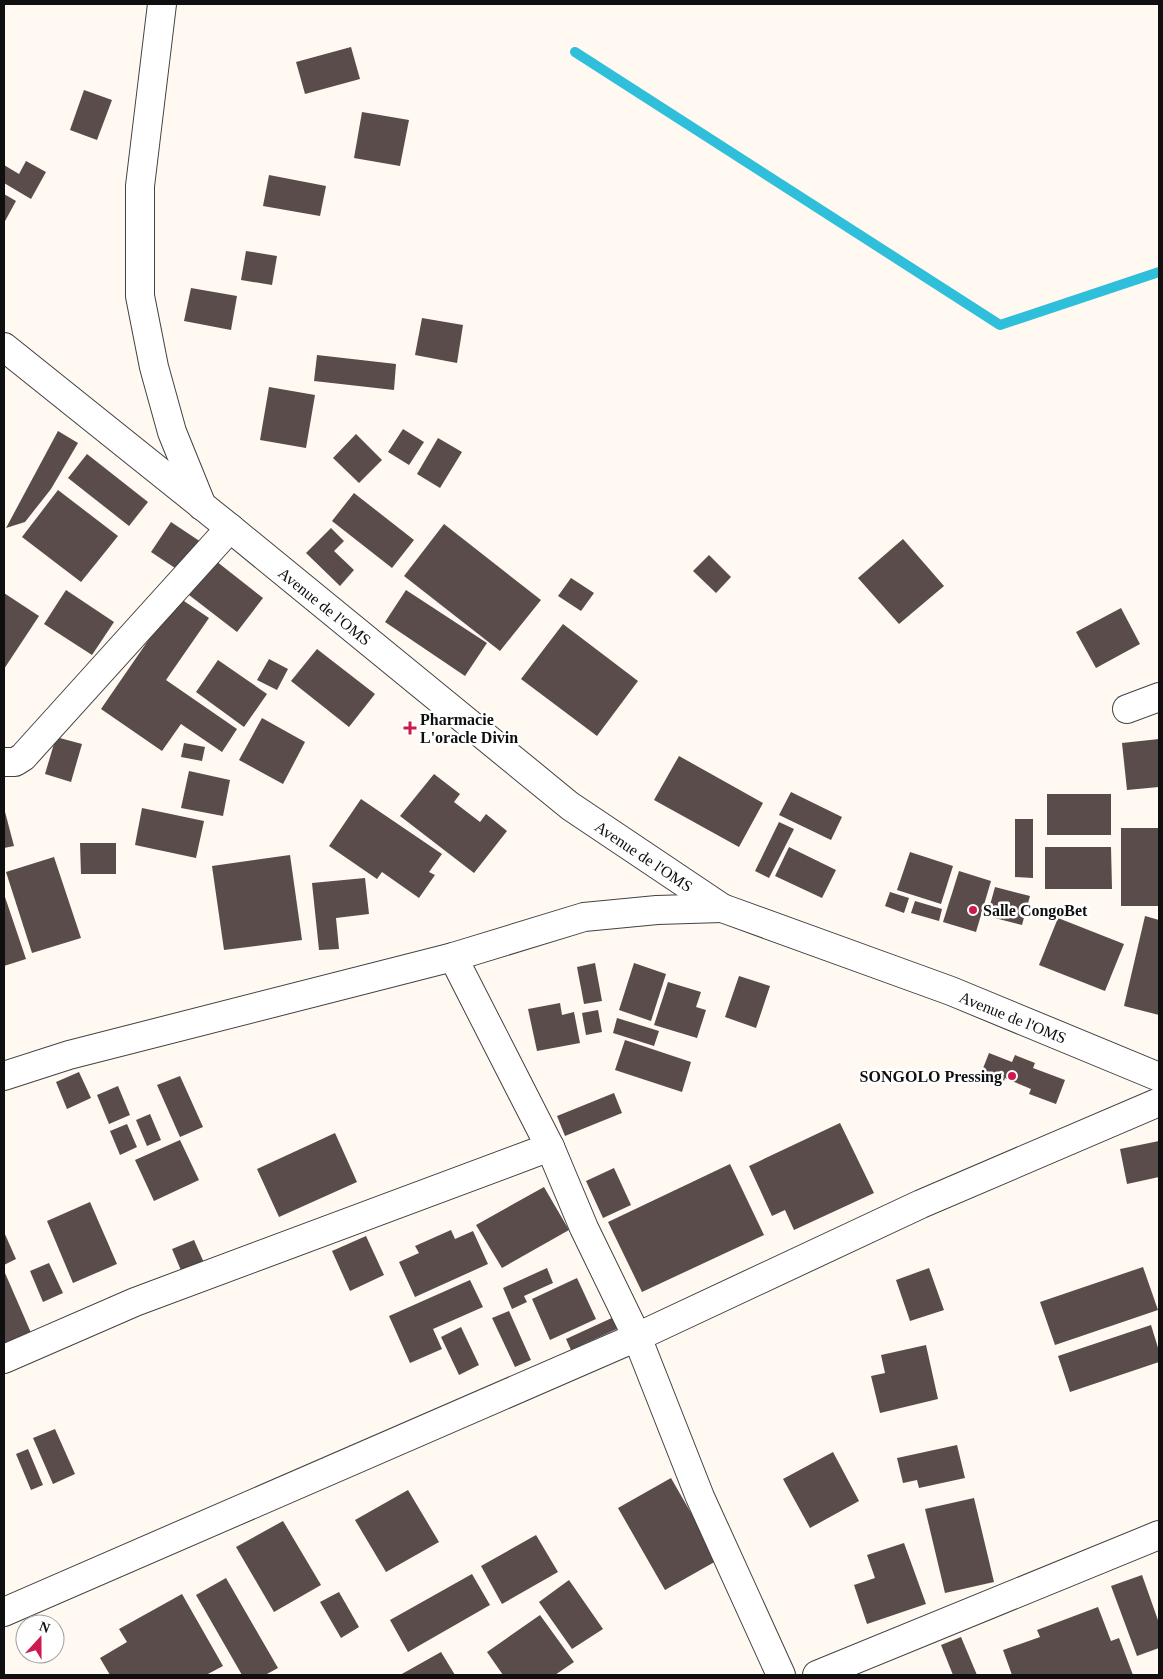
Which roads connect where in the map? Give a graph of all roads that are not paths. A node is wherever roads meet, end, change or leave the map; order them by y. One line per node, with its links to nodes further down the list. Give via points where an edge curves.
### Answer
1 (162, 4): 3 (street, via 140,186 140,296 154,367 172,432)
2 (4, 347): 3 (street, Avenue de l'OMS)
3 (203, 507): 4 (street, Avenue de l'OMS)
4 (230, 528): 7 (street, via 24,757 15,762); 8 (street, Avenue de l'OMS, via 570,806)
5 (1159, 697): 6 (street)
6 (1127, 709)
7 (4, 762)
8 (722, 908): 9 (street, via 657,910 584,918); 11 (street, Avenue de l'OMS, via 951,991)
9 (453, 957): 10 (street, via 69,1055); 13 (street)
10 (4, 1076)
11 (1159, 1077)
12 (1159, 1102): 14 (street, via 921,1204)
13 (550, 1147): 14 (street, via 584,1228); 15 (street, via 135,1302)
14 (637, 1337): 17 (street); 18 (street, via 700,1497)
15 (4, 1359)
16 (1159, 1534): 19 (street)
17 (4, 1612)
18 (781, 1675)
19 (817, 1675)

